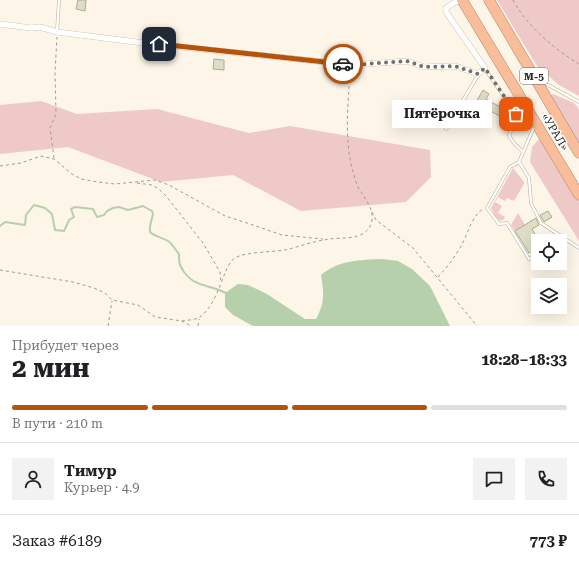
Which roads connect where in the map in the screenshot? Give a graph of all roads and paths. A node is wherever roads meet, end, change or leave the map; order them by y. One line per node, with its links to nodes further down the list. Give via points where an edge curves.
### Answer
1 (59, 0): 6 (lane)
2 (461, 0): 9 (street, via 446,8 446,12); 13 (highway, «УРАЛ» / М-5)
3 (489, 0): 11 (highway, «УРАЛ» / М-5)
4 (513, 0): 8 (path, via 519,12 544,38)
5 (0, 24): 6 (street, via 40,27)
6 (57, 32): 7 (street); 17 (path, via 56,114 50,128)
7 (350, 64): 10 (street, via 407,61 424,67 455,66); 23 (path, via 347,132 349,157 356,183)
8 (579, 64)
9 (485, 68): 10 (street); 15 (lane, via 516,114 509,135)
10 (478, 74): 14 (lane)
11 (535, 78): 12 (lane); 16 (highway, «УРАЛ» / М-5)
12 (579, 102)
13 (536, 123): 15 (lane); 21 (highway, «УРАЛ» / М-5)
14 (446, 129)
15 (523, 152): 18 (lane)
16 (579, 152)
17 (54, 159): 19 (path, via 41,156 21,163); 20 (path, via 81,179 115,184)
18 (519, 162): 22 (lane, via 510,167); 24 (lane, via 529,178 531,203 537,217 541,223)
19 (0, 166)
20 (134, 182): 25 (path, via 155,180 169,185 225,216 282,235); 31 (path, via 152,185 166,196 210,254 220,272)
21 (579, 195)
22 (488, 206): 28 (lane, via 498,224 507,223 529,259); 30 (path, via 478,212 463,243)
23 (372, 211): 25 (path, via 372,221 366,232 358,237); 30 (path, via 376,220 413,248)
24 (557, 234)
25 (325, 239): 31 (path, via 286,250 252,253 235,258)
26 (567, 240): 27 (lane)
27 (579, 248)
28 (531, 258)
29 (0, 270): 32 (path, via 73,282 94,288)
30 (438, 278): 38 (path)
31 (221, 283): 33 (path, via 210,306)
32 (112, 300): 34 (path, via 138,305 155,317); 35 (path)
33 (199, 318): 34 (path); 37 (path)
34 (182, 321): 36 (path)
35 (108, 326)
36 (191, 326)
37 (198, 326)
38 (477, 326)

